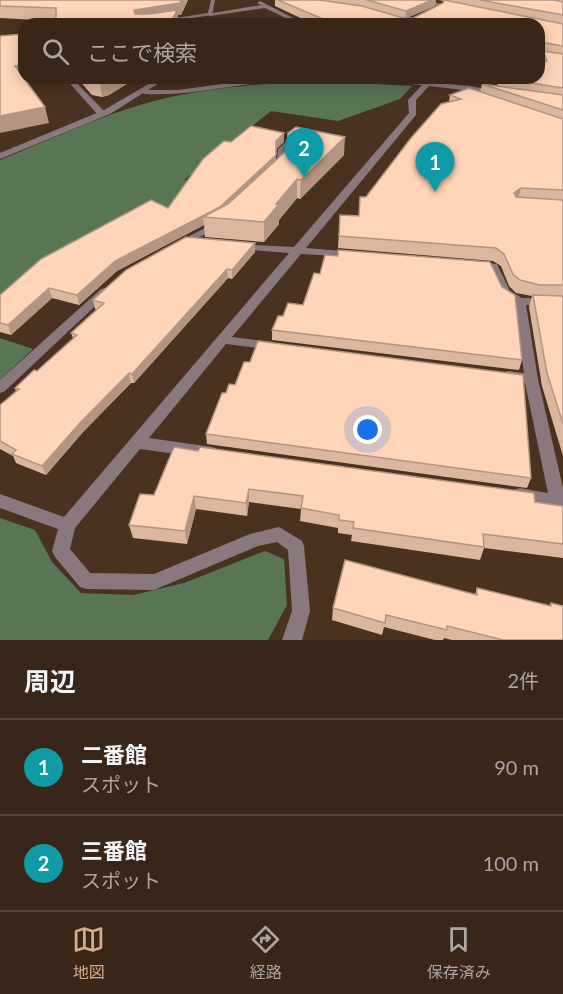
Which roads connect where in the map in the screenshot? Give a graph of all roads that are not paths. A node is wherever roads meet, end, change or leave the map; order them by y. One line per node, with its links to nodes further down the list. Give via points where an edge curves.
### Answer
1 (213, 0): 6 (street)
2 (255, 0): 4 (street)
3 (418, 0): 5 (street)
4 (266, 6): 6 (street); 9 (street)
5 (460, 9)
6 (210, 14): 7 (street); 8 (street)
7 (182, 18)
8 (209, 18)
9 (290, 18)
10 (74, 84): 19 (street)
11 (155, 84): 16 (street)
12 (225, 84): 16 (street, via 177,93)
13 (423, 84): 26 (street, via 412,100 413,113)
14 (440, 84): 15 (street)
15 (445, 85): 17 (street); 18 (street)
16 (144, 92): 19 (street)
17 (507, 94)
18 (480, 98)
19 (102, 114): 21 (street)
20 (292, 141): 22 (street, via 282,149 282,165)
21 (0, 156)
22 (274, 173)
23 (225, 220): 24 (street, via 179,244)
24 (208, 243)
25 (231, 245): 26 (street)
26 (300, 250): 27 (street); 32 (street)
27 (368, 256)
28 (459, 263): 30 (street, via 494,266 505,292)
29 (114, 283): 36 (street)
30 (520, 301): 31 (street); 35 (street)
31 (563, 303)
32 (224, 340): 33 (street); 37 (street)
33 (283, 347)
34 (496, 374): 35 (street)
35 (531, 379): 39 (street, via 558,501)
36 (0, 388)
37 (135, 442): 38 (street); 41 (street)
38 (229, 455)
39 (511, 494)
40 (0, 501): 41 (street)
41 (67, 525): 42 (street, via 61,551 86,581 154,582 256,539 279,534 296,546 301,611)
42 (292, 640)

